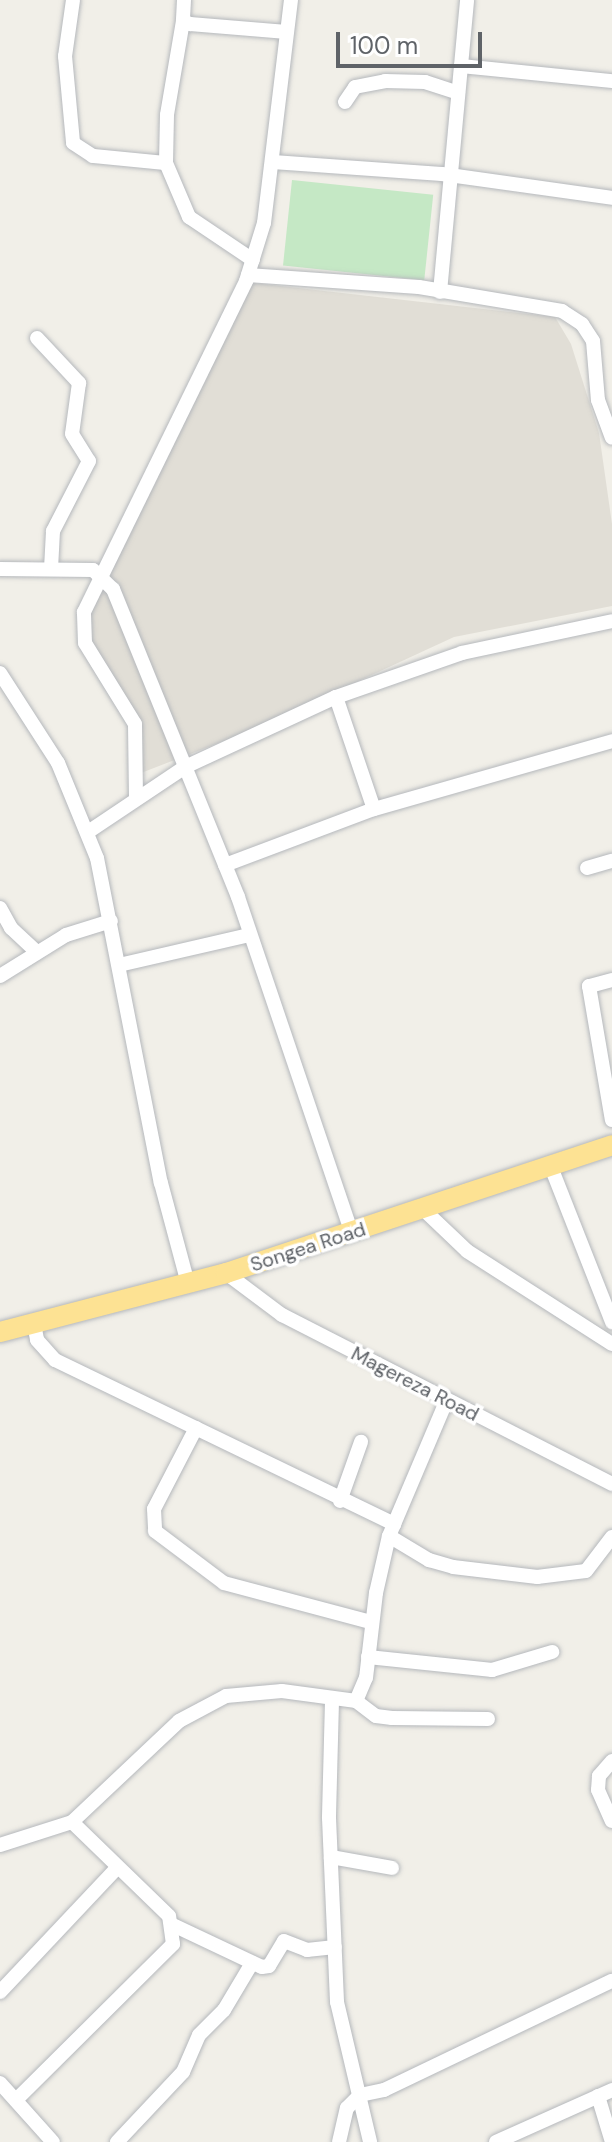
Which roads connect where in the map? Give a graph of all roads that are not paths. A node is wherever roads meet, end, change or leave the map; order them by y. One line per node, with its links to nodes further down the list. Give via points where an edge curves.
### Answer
1 (73, 0): 12 (street, via 65,56 73,143 93,156)
2 (184, 0): 5 (street)
3 (291, 0): 6 (street)
4 (467, 0): 7 (street)
5 (183, 21): 6 (street); 12 (street, via 167,115)
6 (287, 32): 11 (street)
7 (461, 66): 8 (street); 9 (street)
8 (612, 81)
9 (458, 93): 10 (street, via 425,82 382,81 355,87); 13 (street)
10 (345, 102)
11 (273, 162): 13 (street); 15 (street)
12 (166, 163): 15 (street, via 189,217)
13 (449, 175): 14 (street); 17 (street)
14 (612, 198)
15 (253, 260): 16 (street)
16 (248, 275): 17 (street); 23 (street)
17 (440, 292): 19 (street, via 554,309 582,324 595,348 598,400)
18 (37, 338): 21 (street, via 79,383 72,434 89,461 53,531)
19 (610, 420): 20 (street)
20 (612, 438)
21 (51, 566): 22 (street); 23 (street)
22 (0, 569)
23 (101, 573): 28 (street, via 116,595); 29 (street, via 87,600 84,639 135,724)
24 (612, 621): 26 (street, via 462,653)
25 (0, 673): 31 (street, via 58,763)
26 (336, 697): 28 (street); 30 (street)
27 (612, 741): 30 (street)
28 (185, 767): 29 (street); 33 (street)
29 (136, 797): 31 (street)
30 (374, 809): 33 (street)
31 (88, 832): 36 (street)
32 (612, 861): 34 (street)
33 (225, 865): 37 (street)
34 (587, 868)
35 (0, 908): 38 (street, via 11,928)
36 (111, 921): 38 (street, via 66,935); 39 (street)
37 (249, 935): 39 (street); 46 (street)
38 (37, 952): 40 (street)
39 (119, 965): 48 (street, via 161,1183)
40 (0, 976)
41 (612, 980): 42 (street, via 589,986)
42 (612, 1120)
43 (612, 1145): 44 (highway, Songea Road)
44 (551, 1167): 45 (highway, Songea Road); 49 (street)
45 (424, 1210): 46 (highway, Songea Road); 53 (street, via 467,1251)
46 (352, 1234): 47 (highway, Songea Road)
47 (226, 1273): 48 (highway, Songea Road); 54 (street, Magereza Road, via 282,1315)
48 (188, 1284): 51 (highway, Songea Road)
49 (607, 1287): 50 (street)
50 (612, 1322)
51 (34, 1324): 52 (highway, Songea Road); 55 (street, via 37,1340 55,1360)
52 (0, 1332)
53 (612, 1344)
54 (446, 1402): 57 (street, Magereza Road); 59 (street)
55 (196, 1428): 58 (street); 61 (street, via 154,1509 155,1531 224,1583)
56 (361, 1442): 58 (street)
57 (612, 1484)
58 (340, 1501): 59 (street)
59 (391, 1530): 60 (street, via 429,1560 537,1577 586,1571); 61 (street)
60 (612, 1537)
61 (371, 1622): 63 (street)
62 (552, 1652): 63 (street, via 492,1670)
63 (368, 1657): 65 (street)
64 (332, 1701): 65 (street); 69 (street, via 282,1691 246,1692 195,1710); 71 (street)
65 (356, 1701): 66 (street, via 376,1716)
66 (488, 1719)
67 (612, 1761): 68 (street, via 599,1776 598,1790)
68 (612, 1821)
69 (72, 1822): 70 (street); 72 (street)
70 (0, 1845)
71 (331, 1857): 73 (street); 75 (street)
72 (117, 1868): 74 (street); 78 (street)
73 (392, 1868)
74 (173, 1925): 76 (street); 82 (street, via 169,1950)
75 (335, 1947): 76 (street, via 307,1950 284,1941 269,1966); 81 (street, via 337,2002)
76 (252, 1963): 84 (street, via 224,2010 199,2035 183,2072)
77 (612, 1981): 81 (street, via 384,2090)
78 (0, 1992)
79 (0, 2083): 82 (street)
80 (605, 2093): 87 (street); 88 (street)
81 (360, 2095): 85 (street, via 347,2108); 86 (street)
82 (17, 2099): 83 (street)
83 (53, 2142)
84 (117, 2142)
85 (339, 2142)
86 (370, 2142)
87 (496, 2142)
88 (612, 2142)

